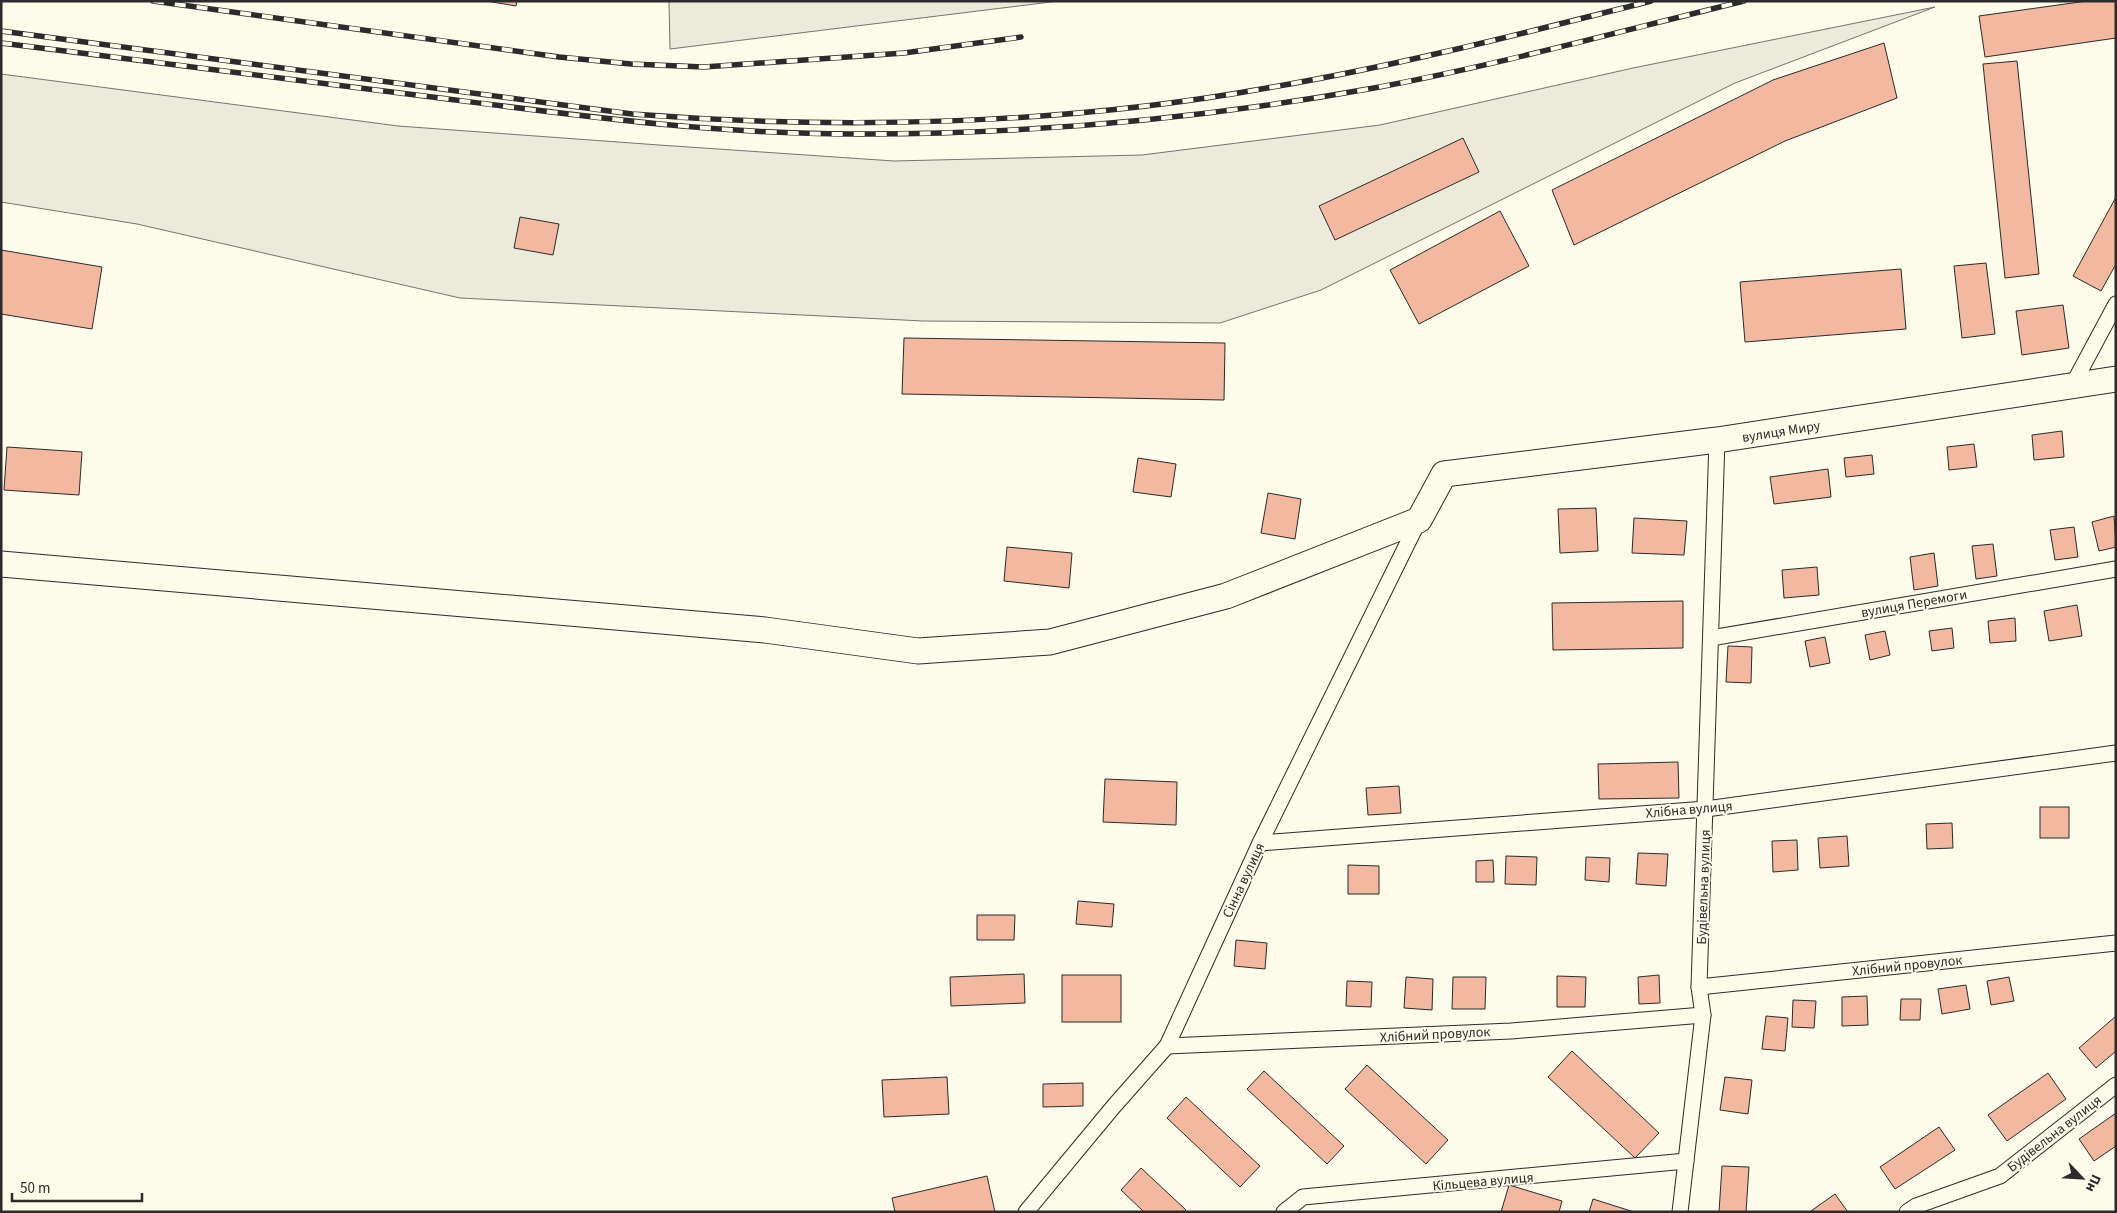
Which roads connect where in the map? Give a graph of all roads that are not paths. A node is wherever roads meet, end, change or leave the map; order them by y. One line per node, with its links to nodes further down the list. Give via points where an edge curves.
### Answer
1 (2116, 304): 3 (street)
2 (2116, 379): 3 (main road, вулиця Миру)
3 (2072, 386): 4 (main road, вулиця Миру)
4 (1717, 440): 5 (main road, вулиця Миру, via 1444,474); 8 (street, Будівельна вулиця)
5 (1419, 520): 6 (main road, via 1226,596 1050,642 918,650 765,630); 11 (street, Сінна вулиця)
6 (1, 564)
7 (2116, 569): 8 (street, вулиця Перемоги)
8 (1711, 638): 10 (street, Будівельна вулиця)
9 (2116, 753): 10 (street, Хлібна вулиця)
10 (1706, 809): 11 (street, Хлібна вулиця); 13 (street, Будівельна вулиця)
11 (1260, 843): 15 (street, Сінна вулиця)
12 (2116, 942): 13 (street, Хлібний провулок)
13 (1699, 987): 14 (street, Будівельна вулиця)
14 (1703, 1014): 15 (street, Хлібний провулок, via 1511,1031); 17 (street, Будівельна вулиця)
15 (1168, 1046): 18 (street, Сінна вулиця)
16 (2116, 1085): 21 (street, Будівельна вулиця, via 2000,1176)
17 (1686, 1162): 19 (street, Кільцева вулиця, via 1303,1197); 20 (street, Будівельна вулиця)
18 (1026, 1212)
19 (1284, 1212)
20 (1680, 1212)
21 (1907, 1212)

